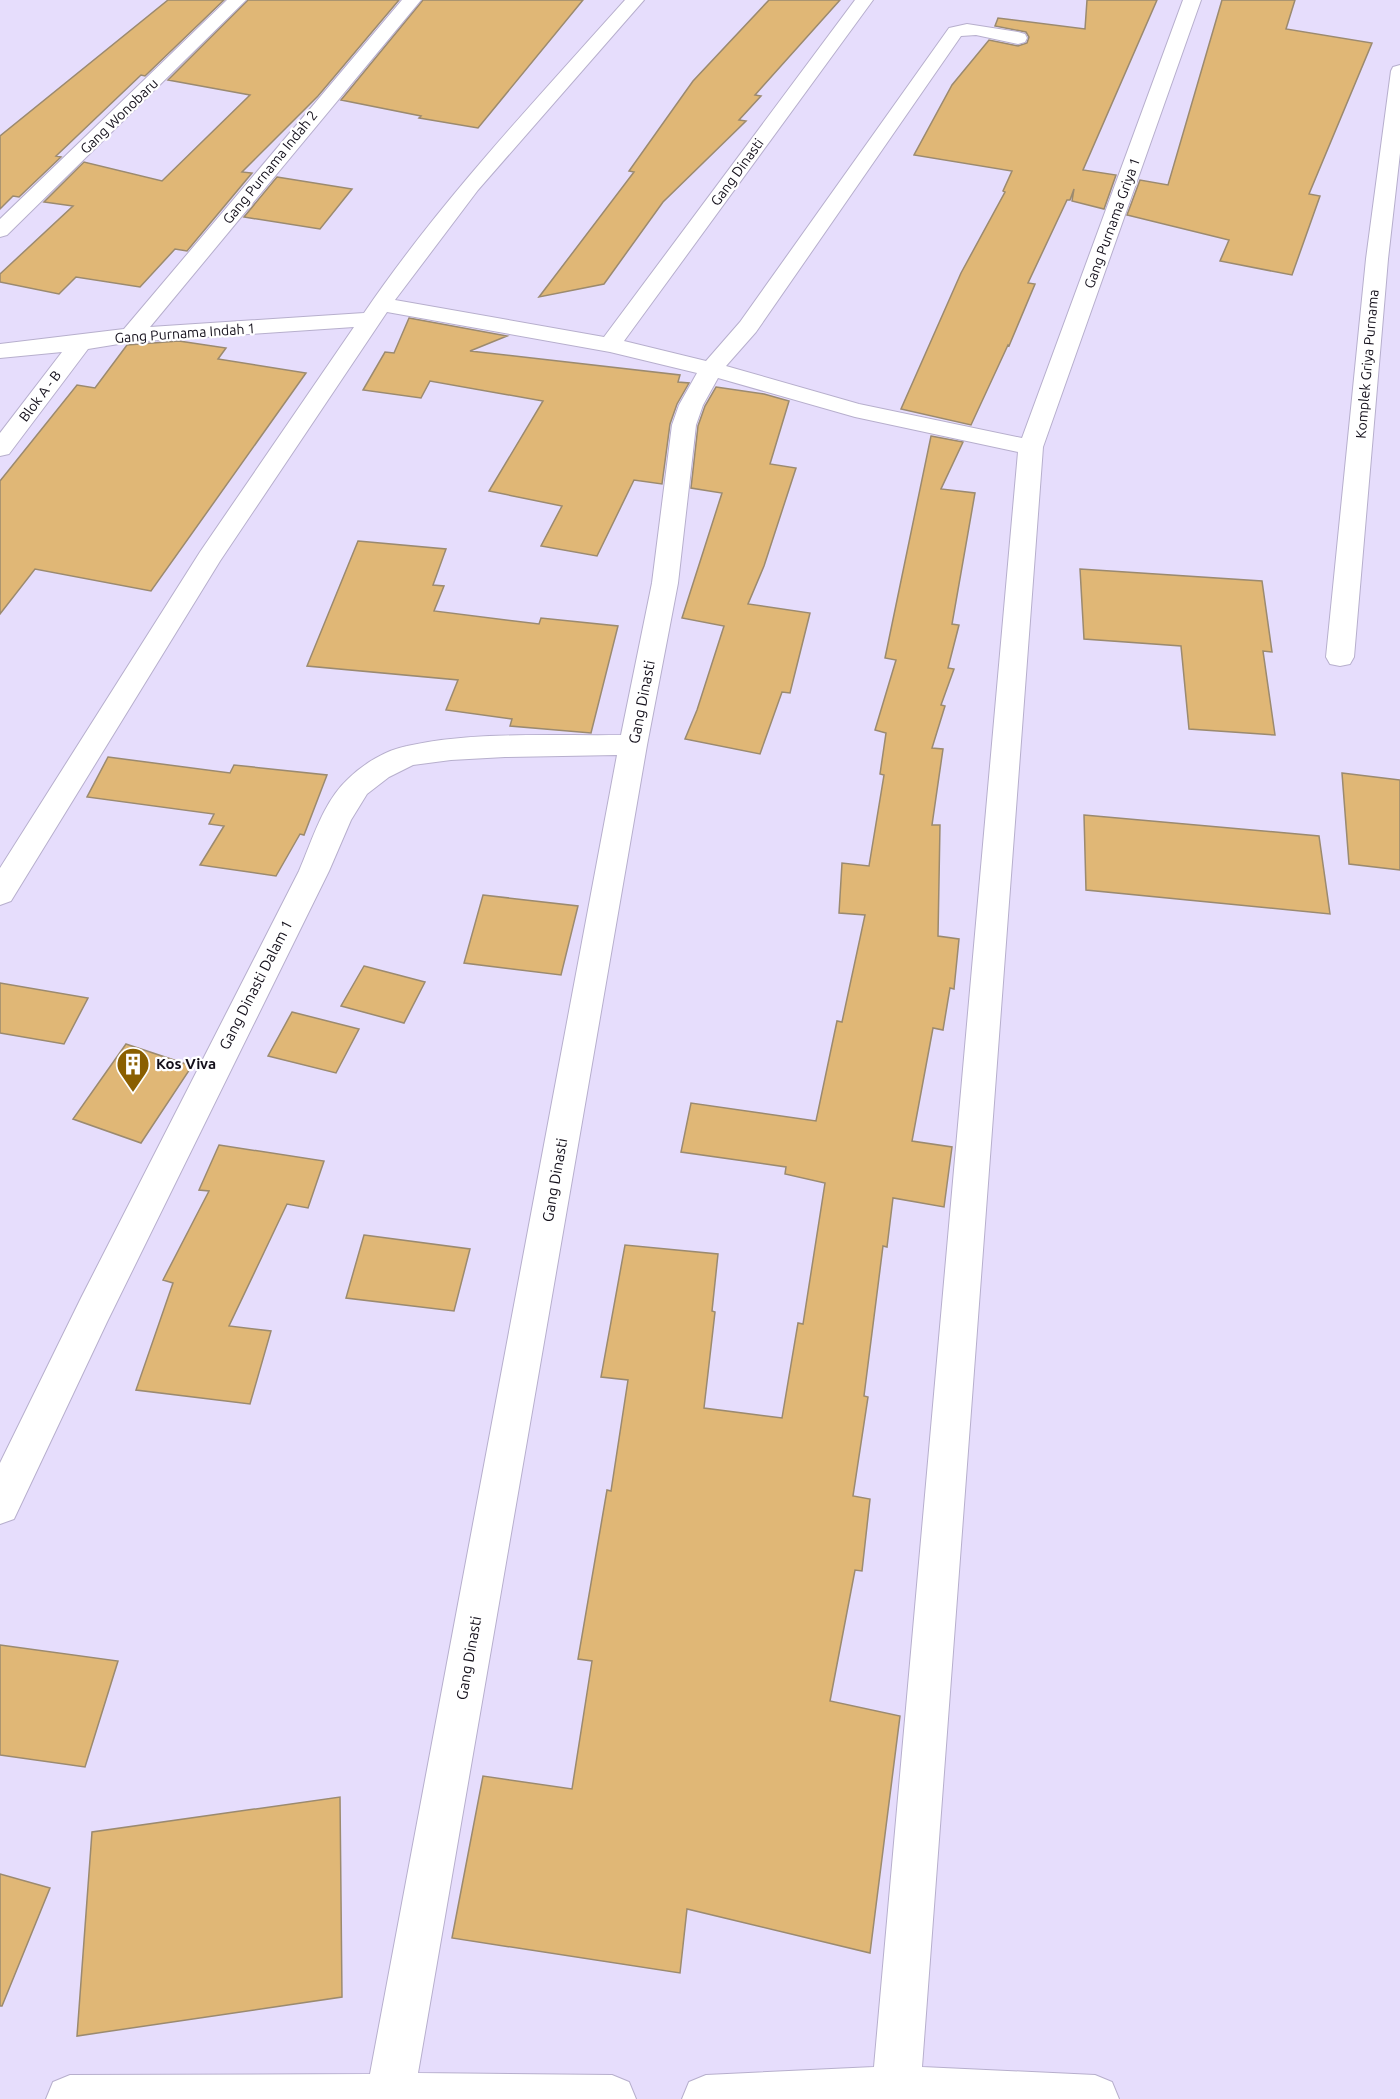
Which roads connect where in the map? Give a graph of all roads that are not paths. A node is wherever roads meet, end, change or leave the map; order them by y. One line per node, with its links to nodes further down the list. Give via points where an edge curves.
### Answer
1 (237, 0): 8 (street, Gang Wonobaru)
2 (412, 0): 10 (street, Gang Purnama Indah 2)
3 (635, 0): 9 (street, via 473,184)
4 (864, 0): 12 (street, Gang Dinasti)
5 (1192, 0): 15 (street, Gang Purnama Griya 1)
6 (1018, 38): 14 (street, Gang Dinasti, via 968,29 955,32 748,327)
7 (1400, 71): 17 (street, Komplek Griya Purnama, via 1377,259)
8 (0, 231)
9 (376, 312): 10 (street, Gang Purnama Indah 1); 12 (street); 19 (street, via 209,558)
10 (131, 335): 11 (street, Gang Purnama Indah 1)
11 (81, 343): 13 (street, Gang Purnama Indah 1); 16 (street, Blok A - B)
12 (610, 345): 14 (street)
13 (0, 351)
14 (711, 369): 15 (street, via 855,410); 18 (street, Gang Dinasti, via 684,425 665,584)
15 (1030, 447): 21 (street, Gang Purnama Griya 1)
16 (0, 449)
17 (1340, 657)
18 (633, 745): 20 (street, Gang Dinasti Dalam 1, via 505,747 407,756 357,787 337,818); 23 (street, Gang Dinasti)
19 (0, 892)
20 (0, 1505)
21 (896, 2090): 26 (street); 27 (street)
22 (176, 2098): 23 (street); 24 (street)
23 (390, 2098): 25 (street)
24 (69, 2099)
25 (612, 2099)
26 (706, 2099)
27 (1095, 2099)

